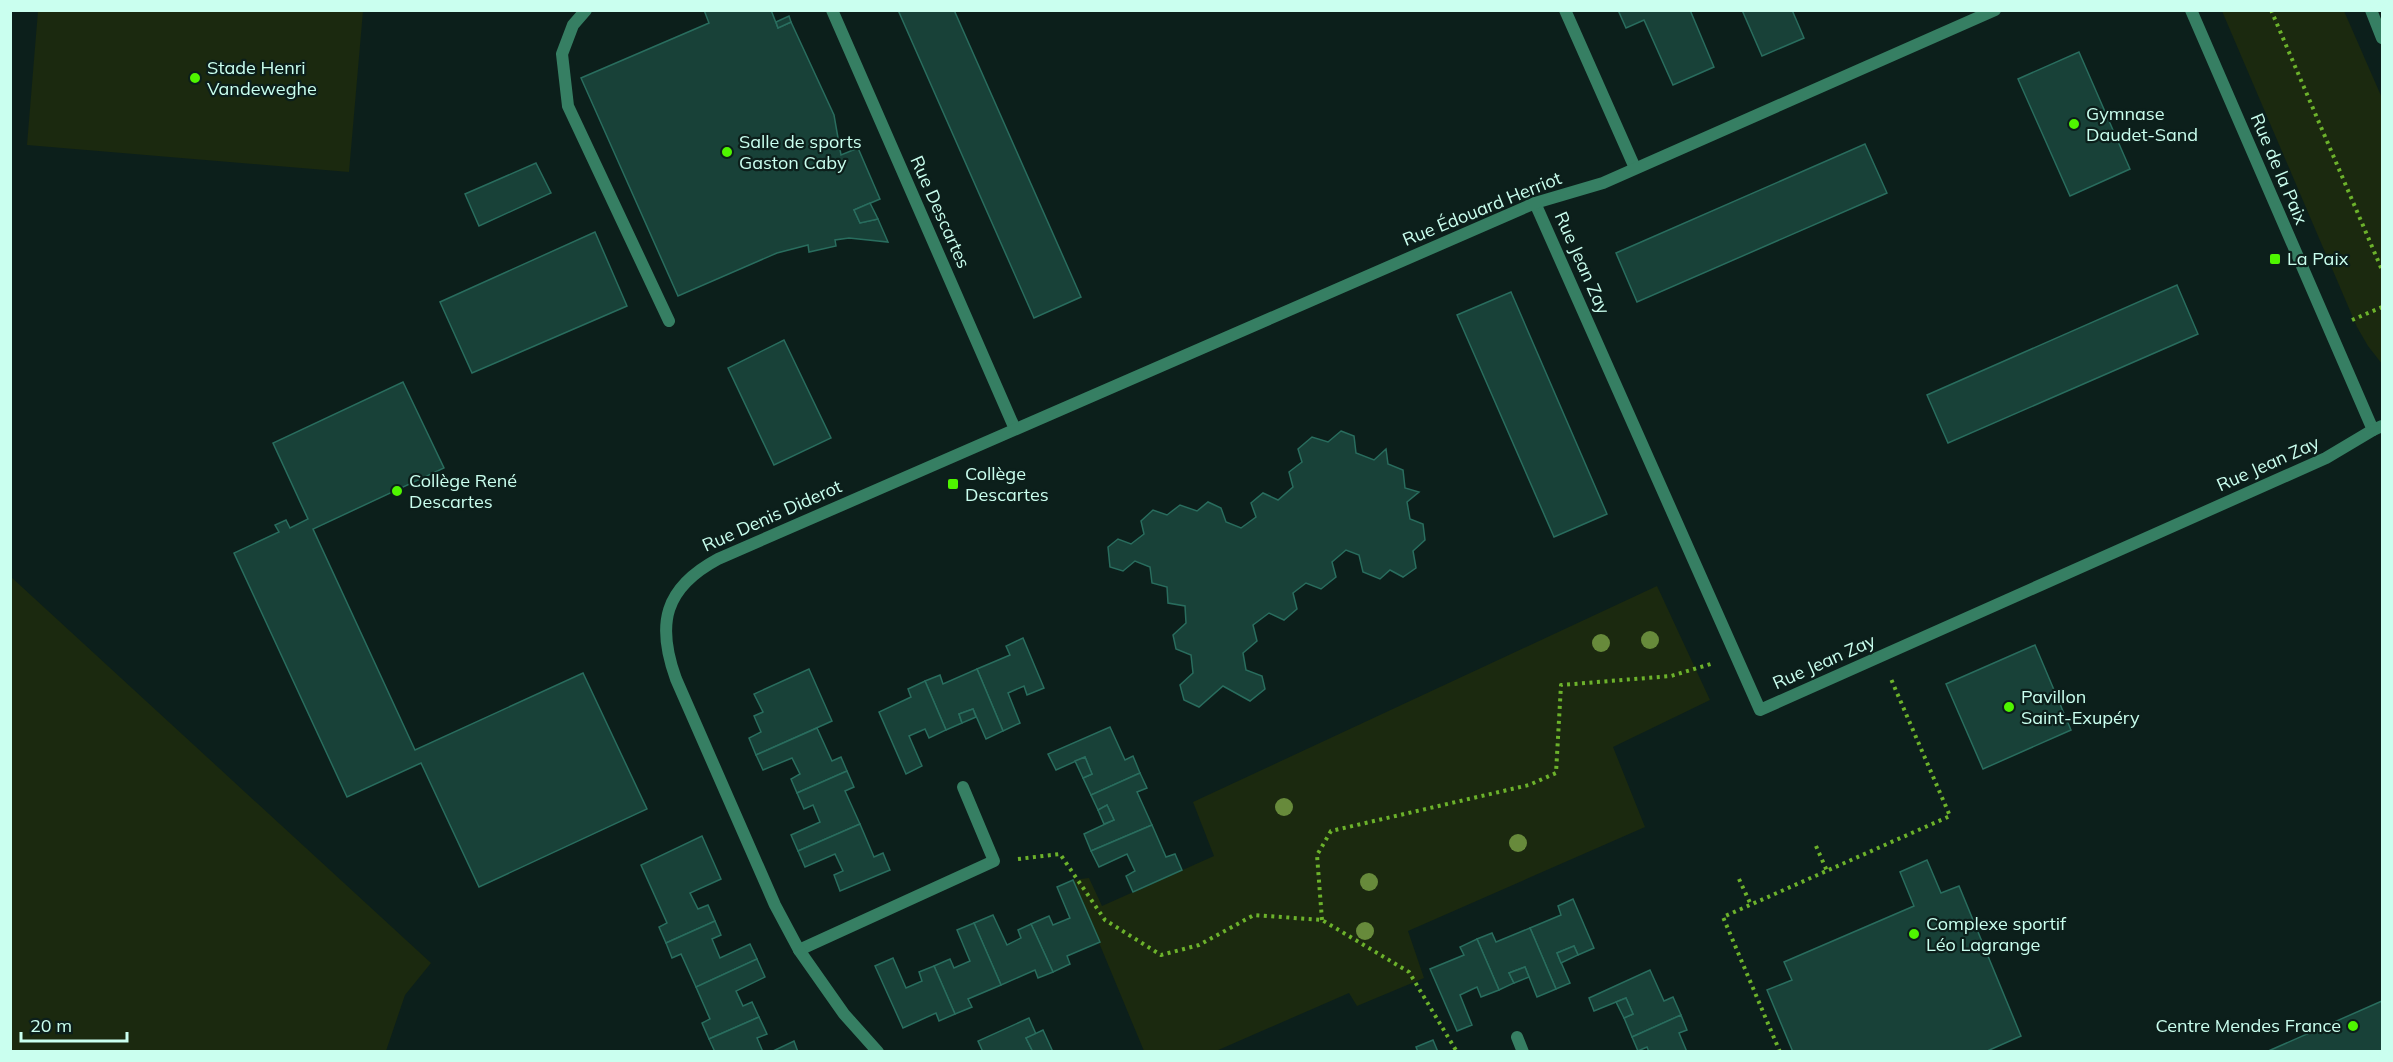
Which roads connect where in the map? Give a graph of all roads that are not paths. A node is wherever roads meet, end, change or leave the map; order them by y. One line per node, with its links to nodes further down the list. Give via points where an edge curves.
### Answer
1 (586, 10): 10 (street, via 573,25 562,54 568,106)
2 (832, 10): 12 (street, Rue Descartes)
3 (1564, 10): 8 (street)
4 (1995, 10): 8 (street, Rue Édouard Herriot)
5 (2191, 10): 11 (street, Rue de la Paix, via 2329,330)
6 (2371, 10): 7 (street)
7 (2382, 38)
8 (1635, 168): 9 (street, Rue Édouard Herriot, via 1603,183)
9 (1535, 203): 11 (street, Rue Jean Zay, via 1760,710 2326,458); 12 (street, Rue Édouard Herriot)
10 (669, 321)
11 (2378, 428)
12 (1015, 429): 14 (street, Rue Denis Diderot, via 718,559 697,571 674,599 664,634 668,658 775,905)
13 (963, 787): 14 (street, via 994,861)
14 (799, 950): 16 (street, Rue Denis Diderot, via 844,1014)
15 (1517, 1037): 17 (street)
16 (878, 1052)
17 (1523, 1052)

